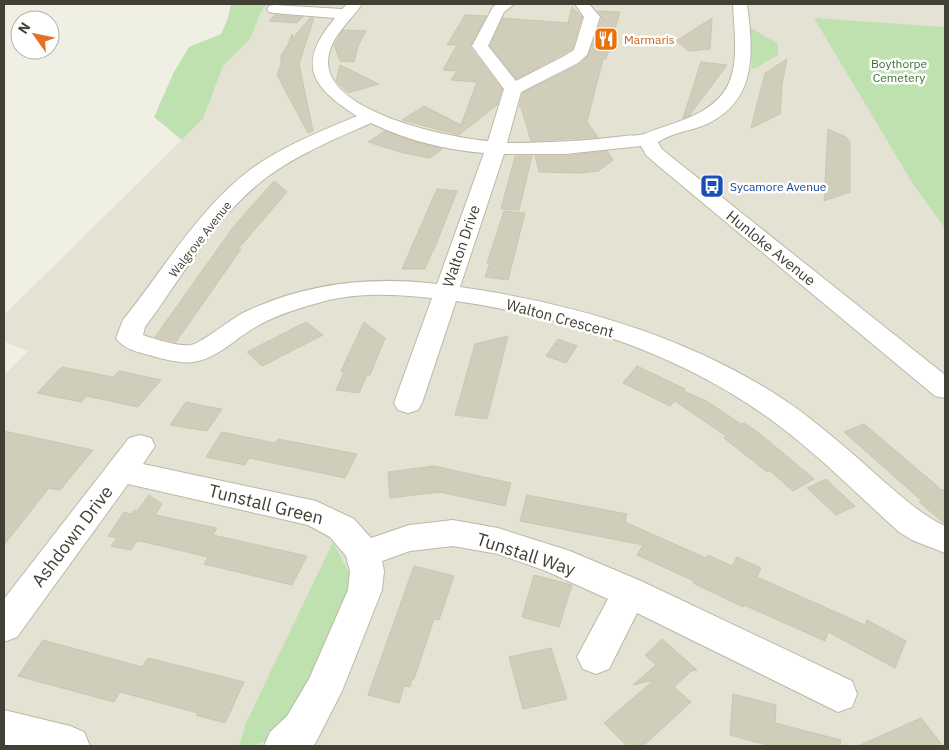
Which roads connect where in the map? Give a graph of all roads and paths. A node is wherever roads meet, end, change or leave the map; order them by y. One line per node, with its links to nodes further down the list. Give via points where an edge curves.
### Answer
1 (507, 4): 6 (street, via 498,10 480,46)
2 (582, 4): 7 (street, via 592,18 581,52)
3 (740, 4): 10 (street, via 733,45 741,72 737,88 726,104 697,121 655,135)
4 (274, 9): 5 (street)
5 (350, 9): 9 (street, via 323,47 320,68 326,83 338,96)
6 (498, 69): 7 (street, via 516,76); 8 (street)
7 (536, 75): 8 (street)
8 (513, 88): 11 (street, Walton Drive)
9 (370, 117): 11 (street, via 426,137); 13 (street, Walgrove Avenue, via 296,151 259,173 237,193 211,221 132,326)
10 (648, 141): 11 (street, via 562,148); 14 (street, Hunloke Avenue, via 662,159)
11 (496, 148): 12 (street, Walton Drive)
12 (445, 292): 13 (street, Walton Crescent, via 377,288 330,293 248,321 195,354 136,344); 15 (street, Walton Drive); 17 (street, Walton Crescent, via 512,303 586,322 644,342 736,384 785,415 911,523)
13 (129, 338)
14 (945, 390)
15 (408, 403)
16 (131, 458): 18 (street, Tunstall Green, via 316,514 342,528); 20 (street, Ashdown Drive)
17 (945, 540)
18 (363, 554): 19 (street, Tunstall Way, via 408,538 453,533 498,541 550,558); 25 (street, Tunstall Green, via 367,570 365,590 352,624 323,691 300,730)
19 (628, 592): 21 (street); 22 (street, Tunstall Way)
20 (4, 626)
21 (596, 657)
22 (838, 694)
23 (4, 729): 24 (street)
24 (70, 746)
25 (284, 746)

